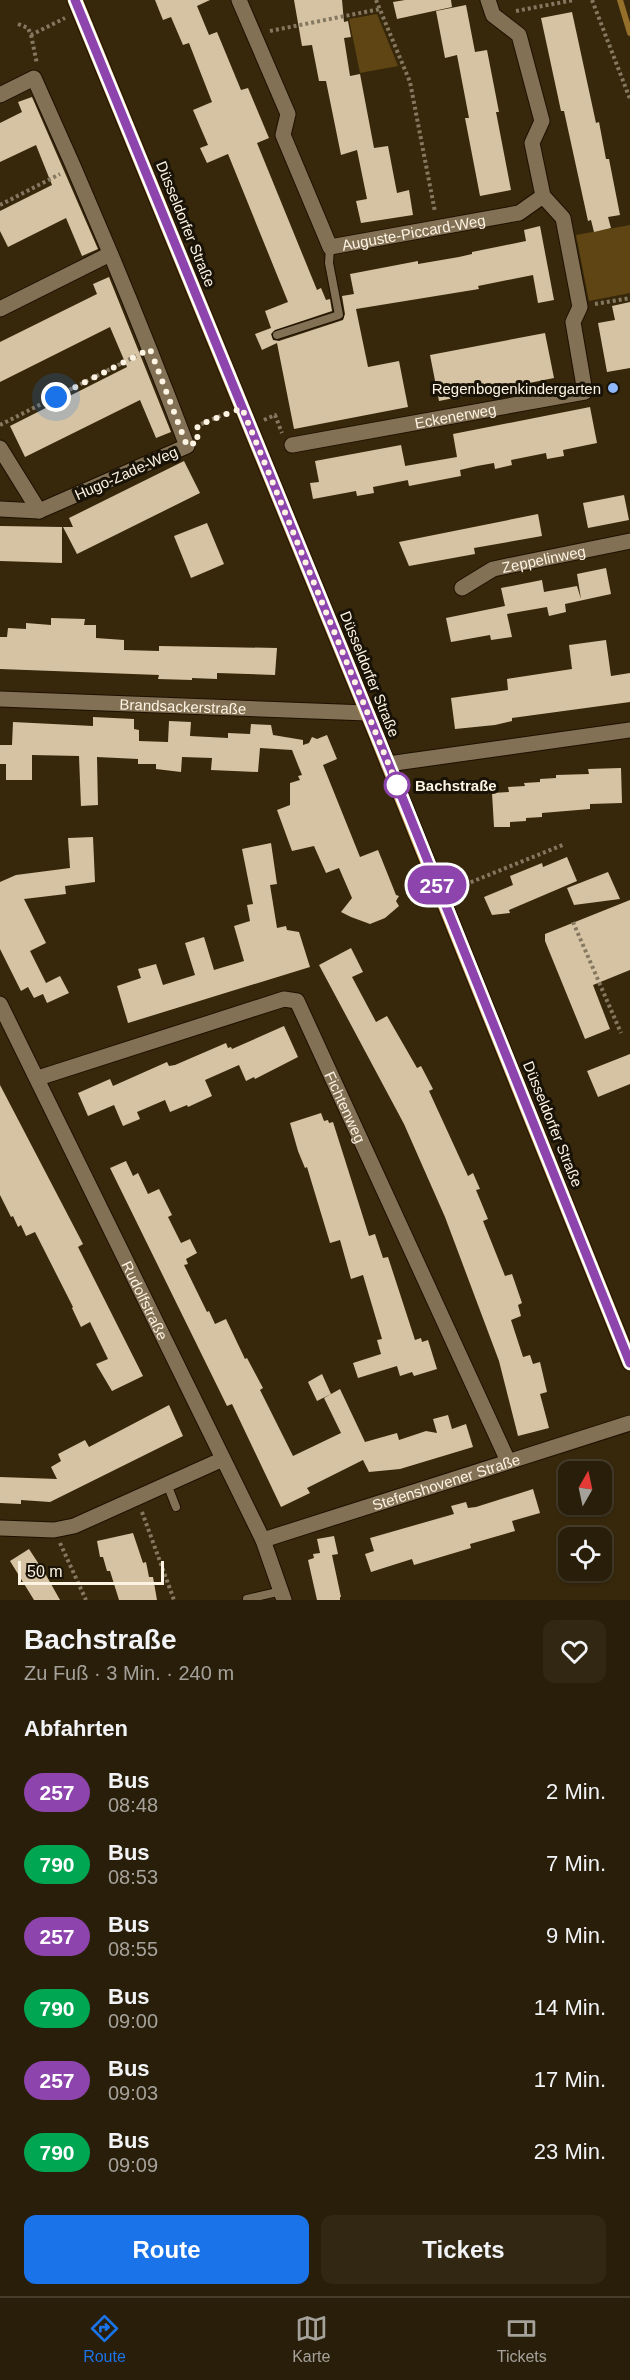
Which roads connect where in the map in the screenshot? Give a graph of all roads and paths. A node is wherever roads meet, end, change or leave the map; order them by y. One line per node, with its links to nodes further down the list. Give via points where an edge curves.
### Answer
1 (75, 0): 27 (main road, Düsseldorfer Straße)
2 (239, 0): 11 (street, Auguste-Piccard-Weg)
3 (488, 0): 8 (street)
4 (574, 0): 8 (path)
5 (592, 0): 15 (path)
6 (378, 1): 7 (path)
7 (380, 9): 11 (path); 19 (path, via 410,82)
8 (493, 15): 17 (street, via 519,35 542,121 532,143)
9 (18, 24): 12 (path, via 28,28)
10 (49, 26): 12 (path)
11 (254, 34): 20 (street, Auguste-Piccard-Weg, via 288,114 283,135)
12 (31, 35): 13 (path, via 38,67)
13 (34, 78): 14 (street); 16 (street, Hugo-Zade-Weg)
14 (0, 95)
15 (630, 99)
16 (74, 167): 18 (path); 21 (street, Hugo-Zade-Weg)
17 (543, 196): 19 (street, Auguste-Piccard-Weg, via 519,213); 23 (street, Eckenerweg, via 563,218)
18 (0, 205)
19 (438, 228): 20 (street, Auguste-Piccard-Weg)
20 (330, 247): 25 (lane, via 339,315)
21 (110, 254): 24 (street); 26 (street, Hugo-Zade-Weg)
22 (630, 298): 23 (path)
23 (580, 307): 30 (street, Eckenerweg, via 573,322 585,392)
24 (0, 309)
25 (277, 335)
26 (150, 349): 28 (path); 31 (street, Hugo-Zade-Weg)
27 (242, 408): 29 (main road, Düsseldorfer Straße); 31 (path, via 199,425 195,431 199,441)
28 (0, 425)
29 (249, 426): 30 (path, via 275,415 286,444); 38 (main road, Düsseldorfer Straße)
30 (292, 445)
31 (187, 446): 34 (street, Hugo-Zade-Weg)
32 (0, 448): 34 (street)
33 (0, 509): 34 (street, Hugo-Zade-Weg)
34 (39, 511)
35 (630, 541): 36 (street, Zeppelinweg, via 493,569)
36 (462, 588)
37 (0, 699): 38 (street, Brandsackerstraße)
38 (367, 712): 40 (main road, Düsseldorfer Straße)
39 (630, 730): 40 (street)
40 (388, 764): 42 (main road, Düsseldorfer Straße)
41 (565, 844): 42 (path)
42 (441, 895): 47 (main road, Düsseldorfer Straße)
43 (573, 922): 45 (path)
44 (0, 1004): 46 (street, Rudolfstraße)
45 (621, 1033)
46 (38, 1078): 49 (street, Rudolfstraße); 50 (street, Fichtenweg, via 284,999 297,1001)
47 (630, 1363)
48 (630, 1424): 50 (street, Stefenshovener Straße)
49 (223, 1460): 51 (street); 56 (street, Rudolfstraße)
50 (508, 1461): 56 (street, Stefenshovener Straße)
51 (167, 1484): 52 (street); 53 (lane)
52 (137, 1497): 55 (street, via 74,1526); 60 (path)
53 (176, 1506)
54 (0, 1528): 55 (street)
55 (54, 1530): 59 (path)
56 (263, 1540): 57 (street, Rudolfstraße)
57 (283, 1596): 58 (lane)
58 (248, 1599)
59 (86, 1600)
60 (174, 1600)

